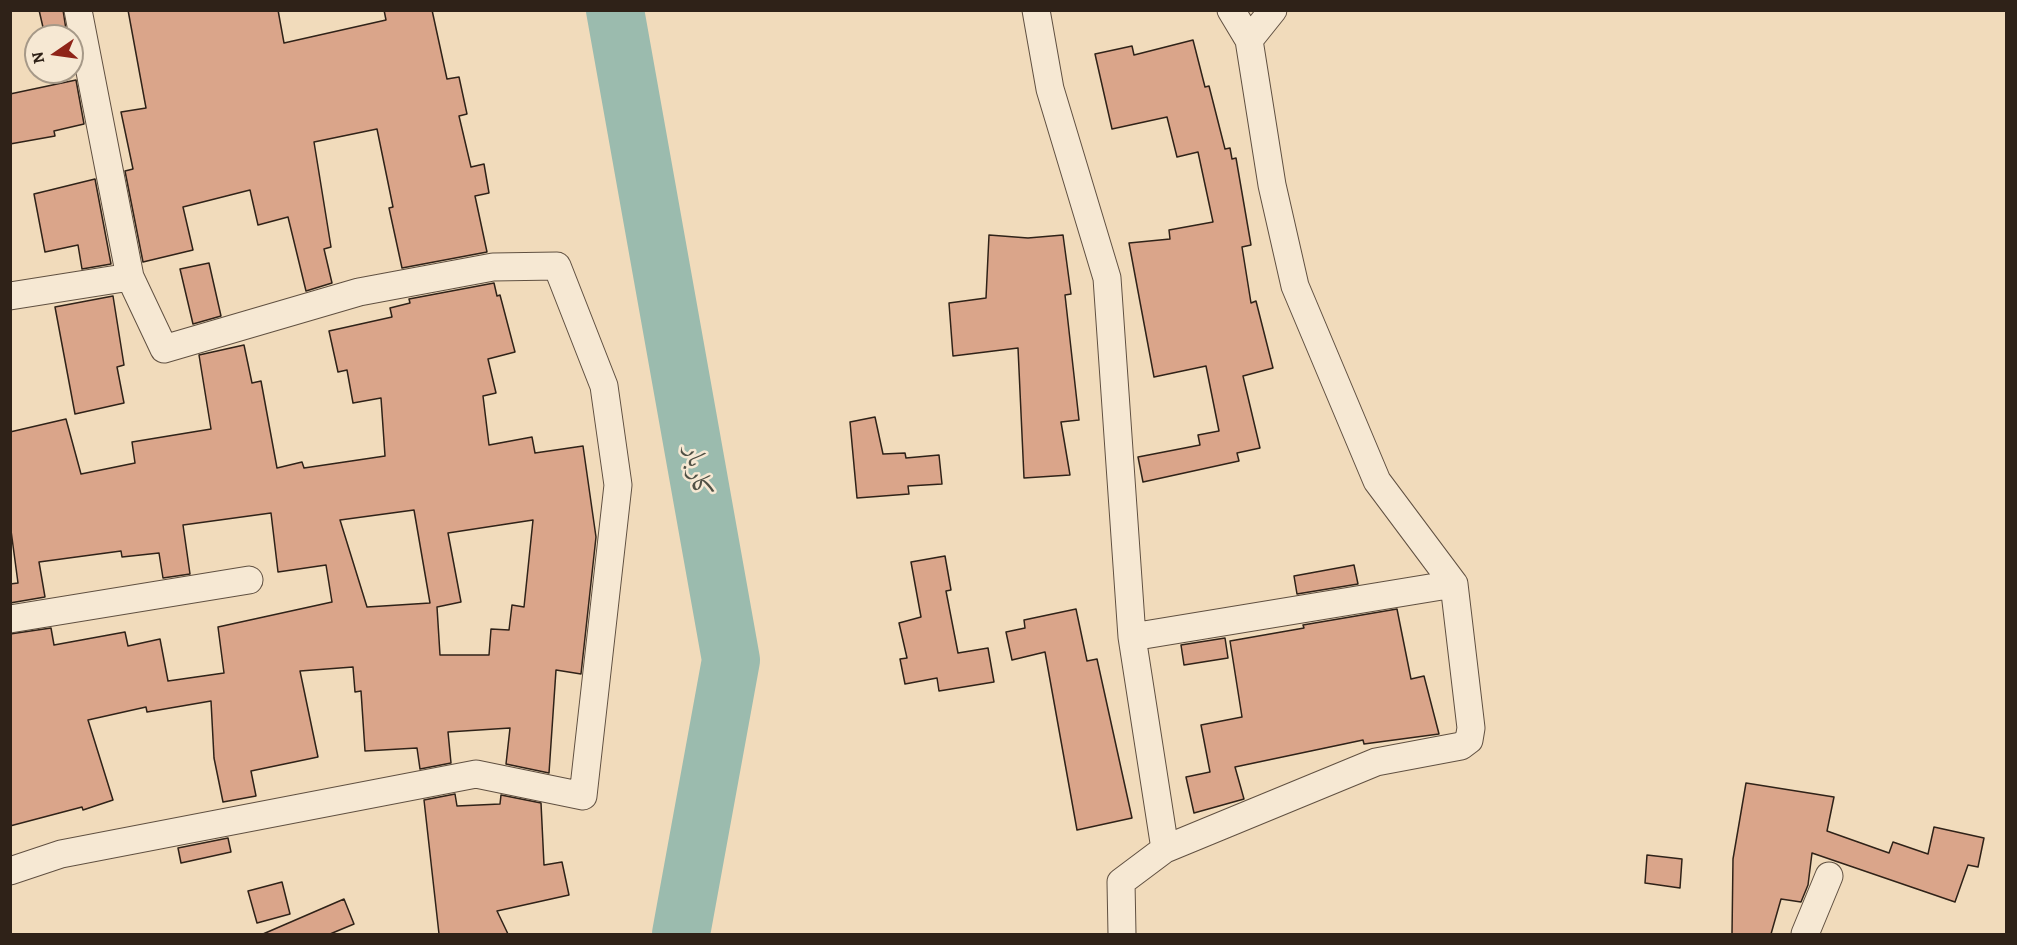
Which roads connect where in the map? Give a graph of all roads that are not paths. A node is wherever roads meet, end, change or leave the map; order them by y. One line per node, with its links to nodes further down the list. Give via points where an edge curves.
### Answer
1 (78, 10): 6 (street)
2 (1036, 10): 11 (street, via 1050,88 1107,278)
3 (1231, 10): 5 (street)
4 (1273, 10): 5 (street)
5 (1249, 40): 9 (street, via 1272,185 1295,286 1377,481)
6 (130, 277): 7 (street); 13 (street, via 164,349 359,292 493,267 557,266 604,386 618,485 583,796 476,774 60,854)
7 (10, 296)
8 (249, 580): 10 (street)
9 (1454, 584): 11 (street); 12 (street, via 1471,728 1469,740 1461,746 1376,762)
10 (10, 619)
11 (1132, 637): 12 (street)
12 (1164, 849): 15 (street, via 1121,882)
13 (10, 871)
14 (1829, 876): 16 (street)
15 (1122, 934)
16 (1805, 934)

